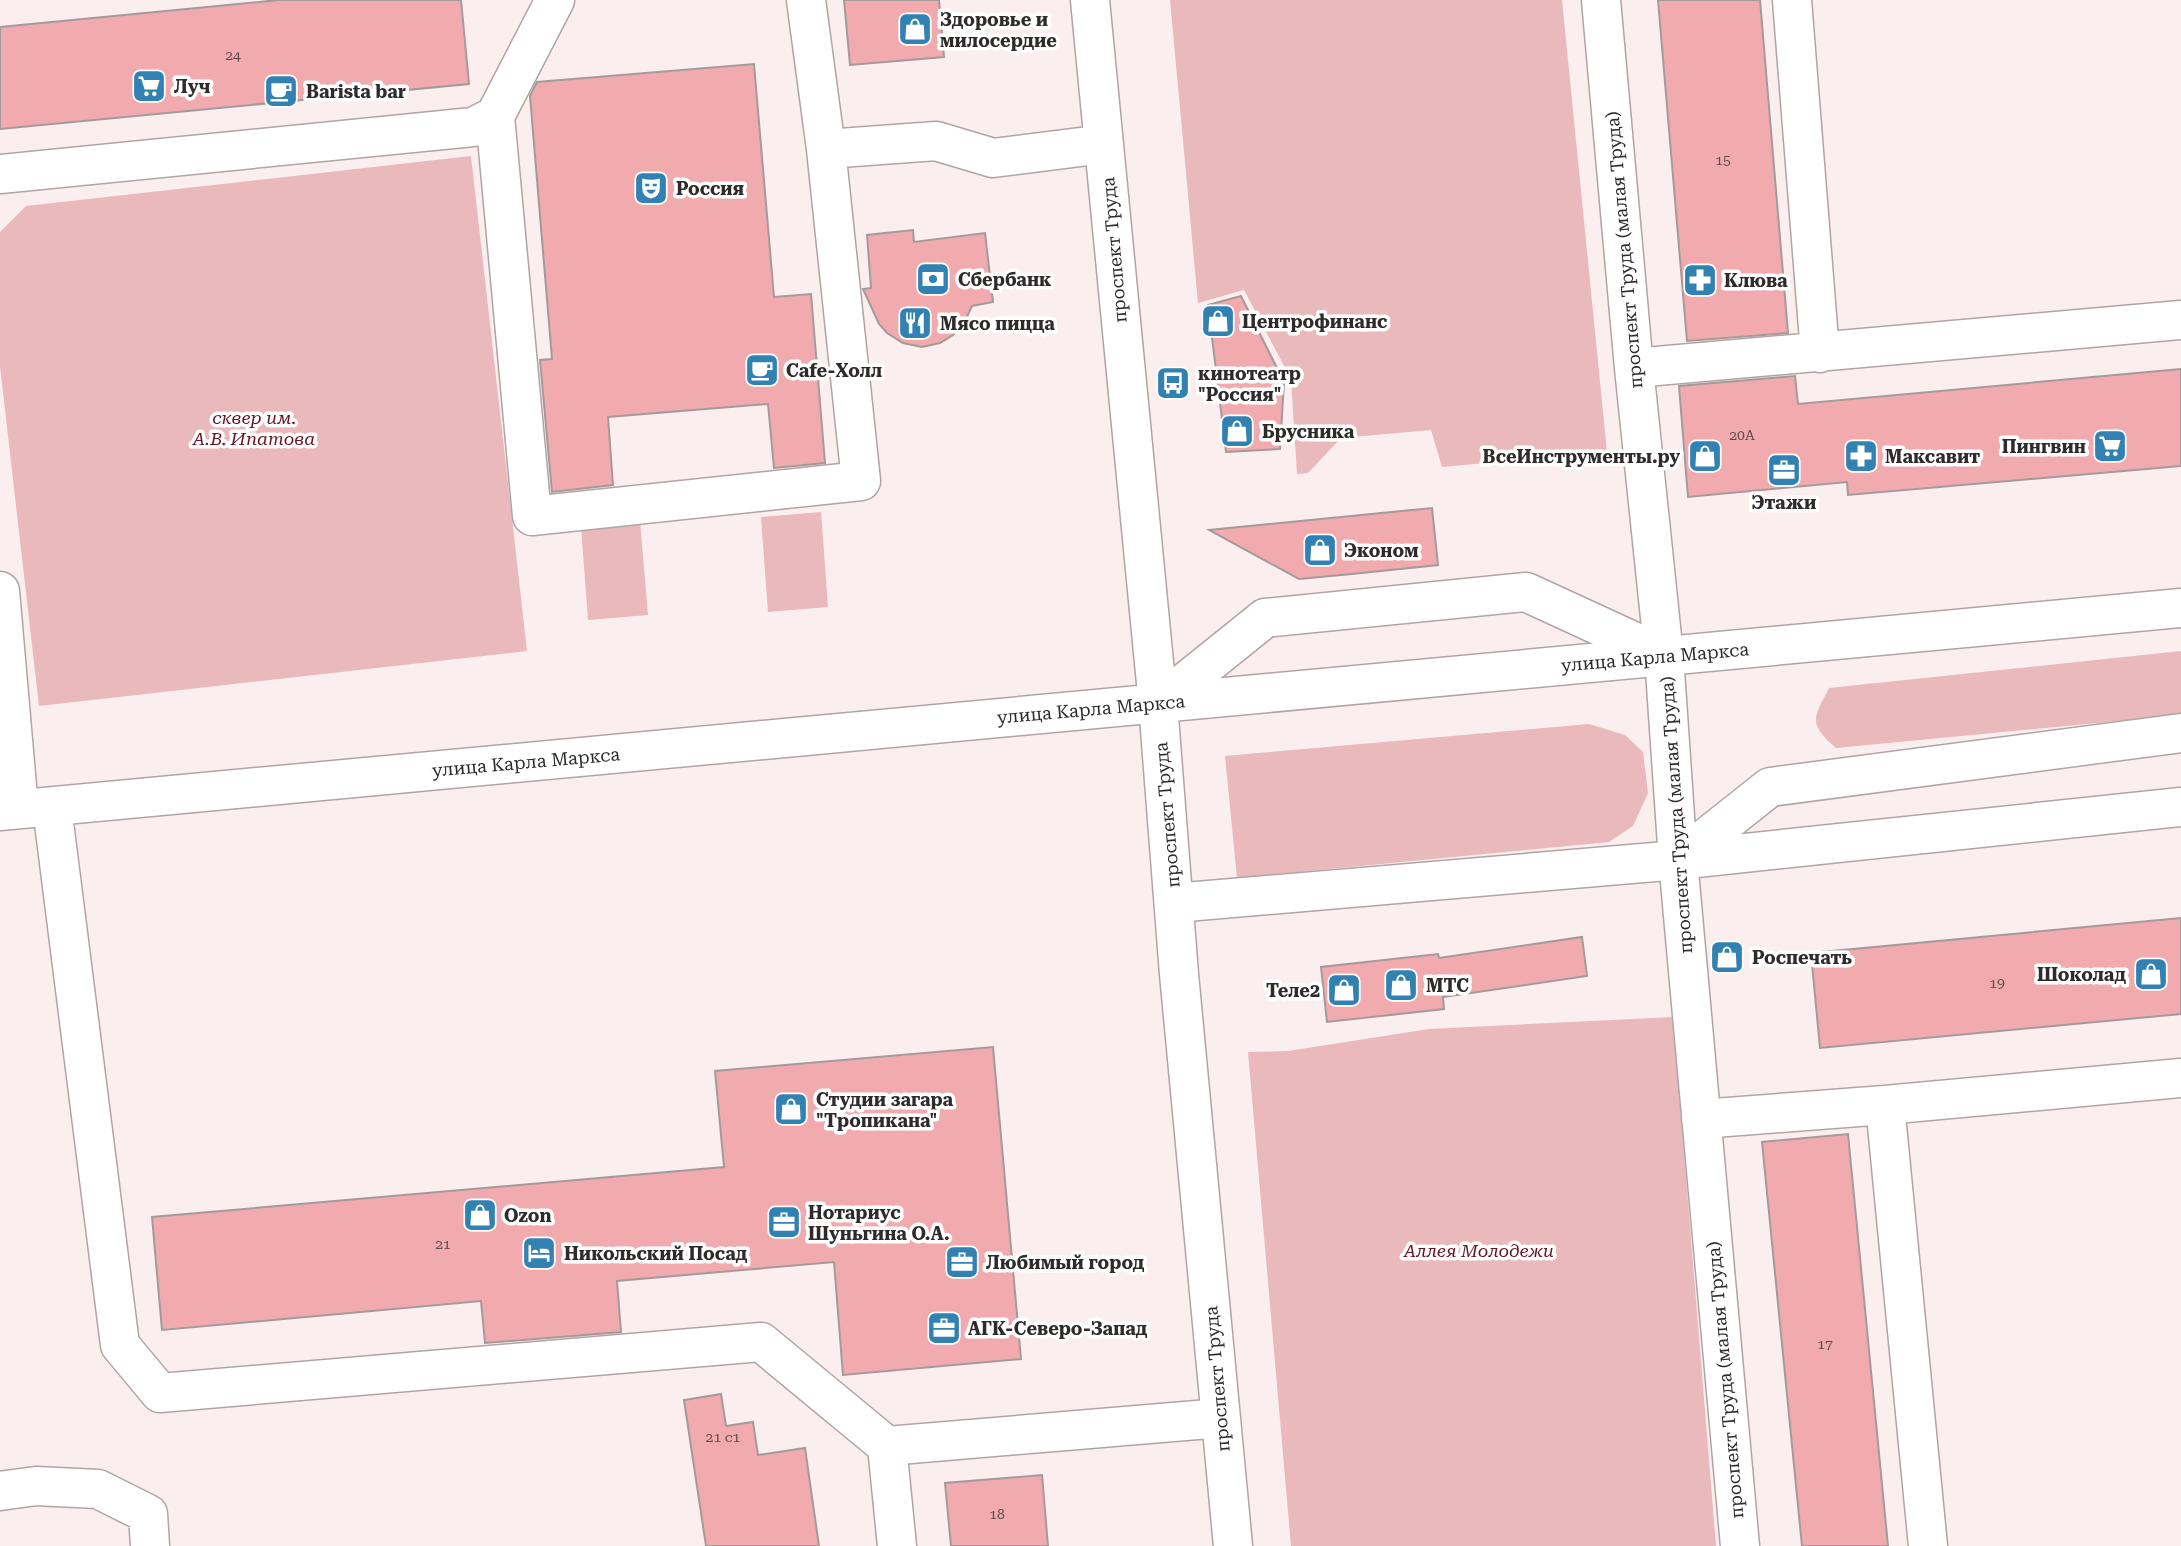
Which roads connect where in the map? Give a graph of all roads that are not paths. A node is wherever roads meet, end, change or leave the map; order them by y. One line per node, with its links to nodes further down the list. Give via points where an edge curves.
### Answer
1 (555, 0): 6 (street)
2 (806, 0): 8 (street)
3 (1090, 0): 7 (street, проспект Труда)
4 (1601, 0): 12 (street, проспект Труда (малая Труда))
5 (1792, 0): 11 (street)
6 (495, 116): 8 (street, via 533,516 861,481); 9 (street, via 473,127)
7 (1104, 144): 8 (street, via 993,159 936,141); 16 (street, проспект Труда)
8 (827, 149)
9 (0, 174)
10 (2181, 320): 11 (street)
11 (1819, 353): 12 (street)
12 (1634, 368): 15 (street, проспект Труда (малая Труда))
13 (0, 591): 19 (street)
14 (2181, 608): 15 (street, улица Карла Маркса)
15 (1664, 656): 16 (street, улица Карла Маркса); 16 (street, via 1526,592 1265,618); 20 (street, проспект Труда (малая Труда))
16 (1158, 704): 19 (street, улица Карла Маркса); 21 (street, проспект Труда)
17 (2181, 733): 20 (street, via 1770,788)
18 (2181, 807): 20 (street)
19 (24, 809): 26 (street, via 120,1345 160,1393 761,1342)
20 (1678, 860): 21 (street); 24 (street, проспект Труда (малая Труда))
21 (1174, 903): 25 (street, проспект Труда)
22 (2181, 1078): 23 (street)
23 (1885, 1105): 24 (street); 32 (street)
24 (1702, 1119): 31 (street, проспект Труда (малая Труда))
25 (1221, 1418): 26 (street); 30 (street, проспект Труда)
26 (887, 1447): 29 (street)
27 (0, 1491): 28 (street, via 36,1486 98,1489 148,1514)
28 (150, 1546)
29 (897, 1546)
30 (1233, 1546)
31 (1740, 1546)
32 (1928, 1546)

